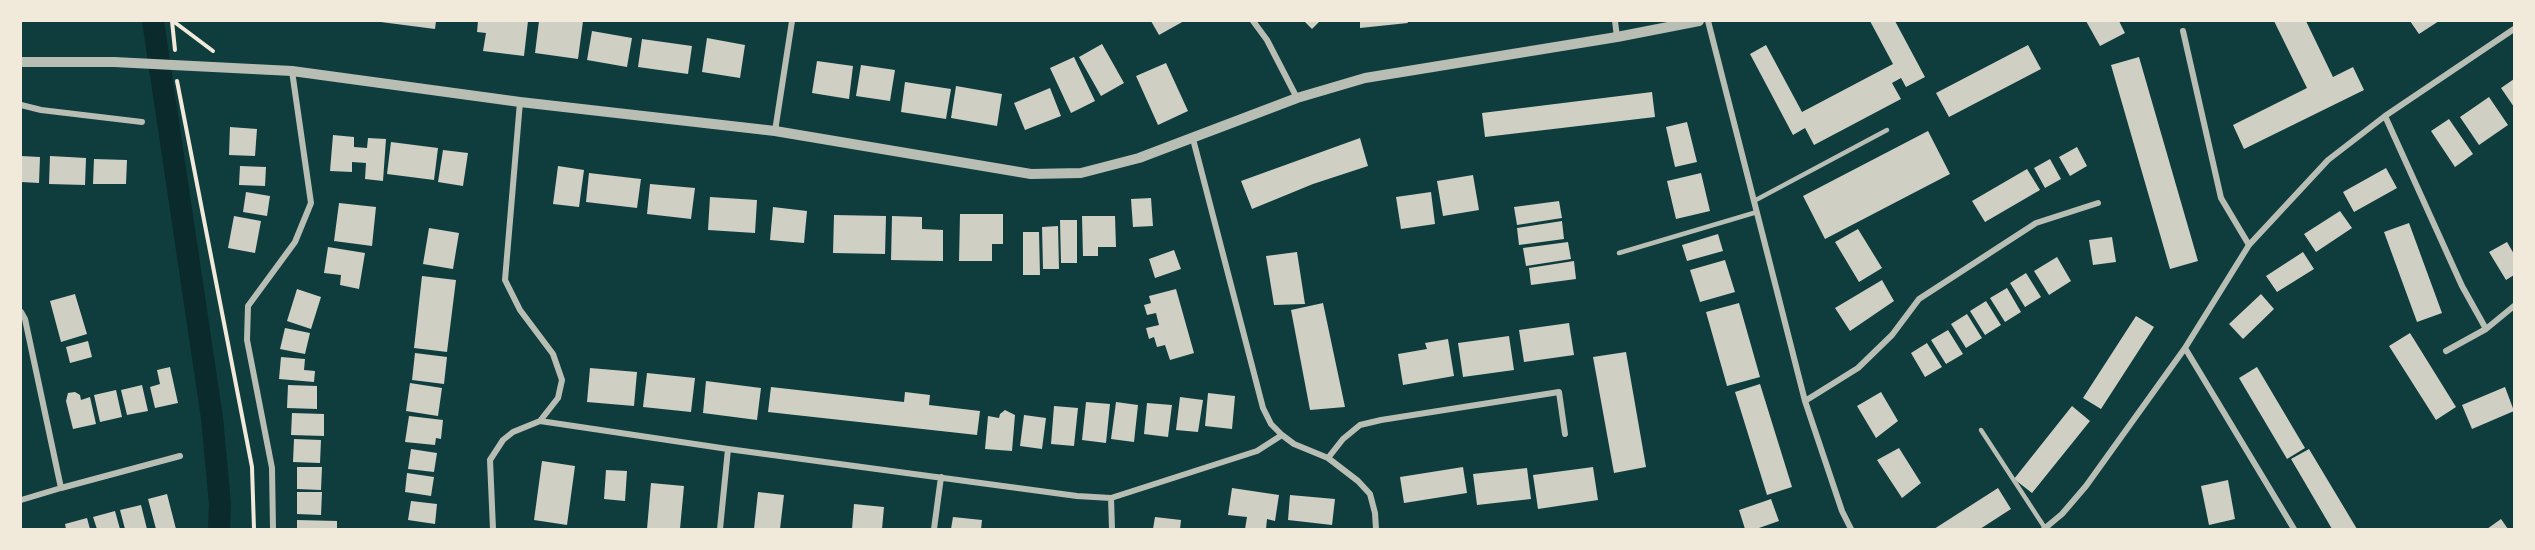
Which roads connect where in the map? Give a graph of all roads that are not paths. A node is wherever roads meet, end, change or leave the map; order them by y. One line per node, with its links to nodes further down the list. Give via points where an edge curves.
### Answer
1 (792, 21): 17 (street)
2 (1253, 21): 11 (street)
3 (1615, 21): 8 (street)
4 (1698, 21): 8 (street)
5 (1708, 21): 19 (street)
6 (2514, 29): 14 (street)
7 (2183, 31): 22 (street, via 2221,198)
8 (1617, 38): 11 (street, via 1365,78)
9 (21, 62): 10 (street, via 114,62)
10 (292, 71): 12 (street); 41 (street, via 311,203 295,242 248,306 247,340 272,468)
11 (1297, 98): 18 (street)
12 (520, 102): 17 (street); 30 (street, via 505,280 520,310 553,354 562,380 558,398)
13 (21, 105): 15 (street)
14 (2385, 116): 22 (street, via 2328,160); 26 (street, via 2462,286)
15 (142, 122)
16 (1887, 130): 19 (lane)
17 (775, 131): 18 (street, via 1031,174 1081,173)
18 (1193, 139): 33 (street, via 1263,408)
19 (1754, 201): 21 (street)
20 (2098, 203): 29 (street, via 2036,223 1919,300 1892,335 1858,368)
21 (1757, 212): 23 (lane); 29 (street)
22 (2249, 245): 27 (street)
23 (1619, 253)
24 (2514, 306): 26 (street)
25 (21, 312): 38 (street)
26 (2486, 329): 28 (street)
27 (2185, 348): 48 (street, via 2086,486); 49 (street)
28 (2446, 351)
29 (1805, 401): 47 (street)
30 (540, 421): 34 (street); 42 (street, via 502,440 490,460)
31 (1981, 430): 48 (lane)
32 (1566, 434): 36 (street, via 1559,392 1360,425 1342,439)
33 (1282, 435): 36 (street); 39 (street, via 1257,451)
34 (728, 449): 37 (street); 43 (street)
35 (180, 456): 38 (street)
36 (1328, 458): 46 (street, via 1370,494)
37 (941, 477): 39 (street); 44 (street)
38 (62, 488): 40 (street)
39 (1111, 498): 45 (street)
40 (21, 500)
41 (273, 529)
42 (493, 529)
43 (720, 529)
44 (934, 529)
45 (1112, 529)
46 (1376, 529)
47 (1851, 529)
48 (2045, 529)
49 (2294, 529)

